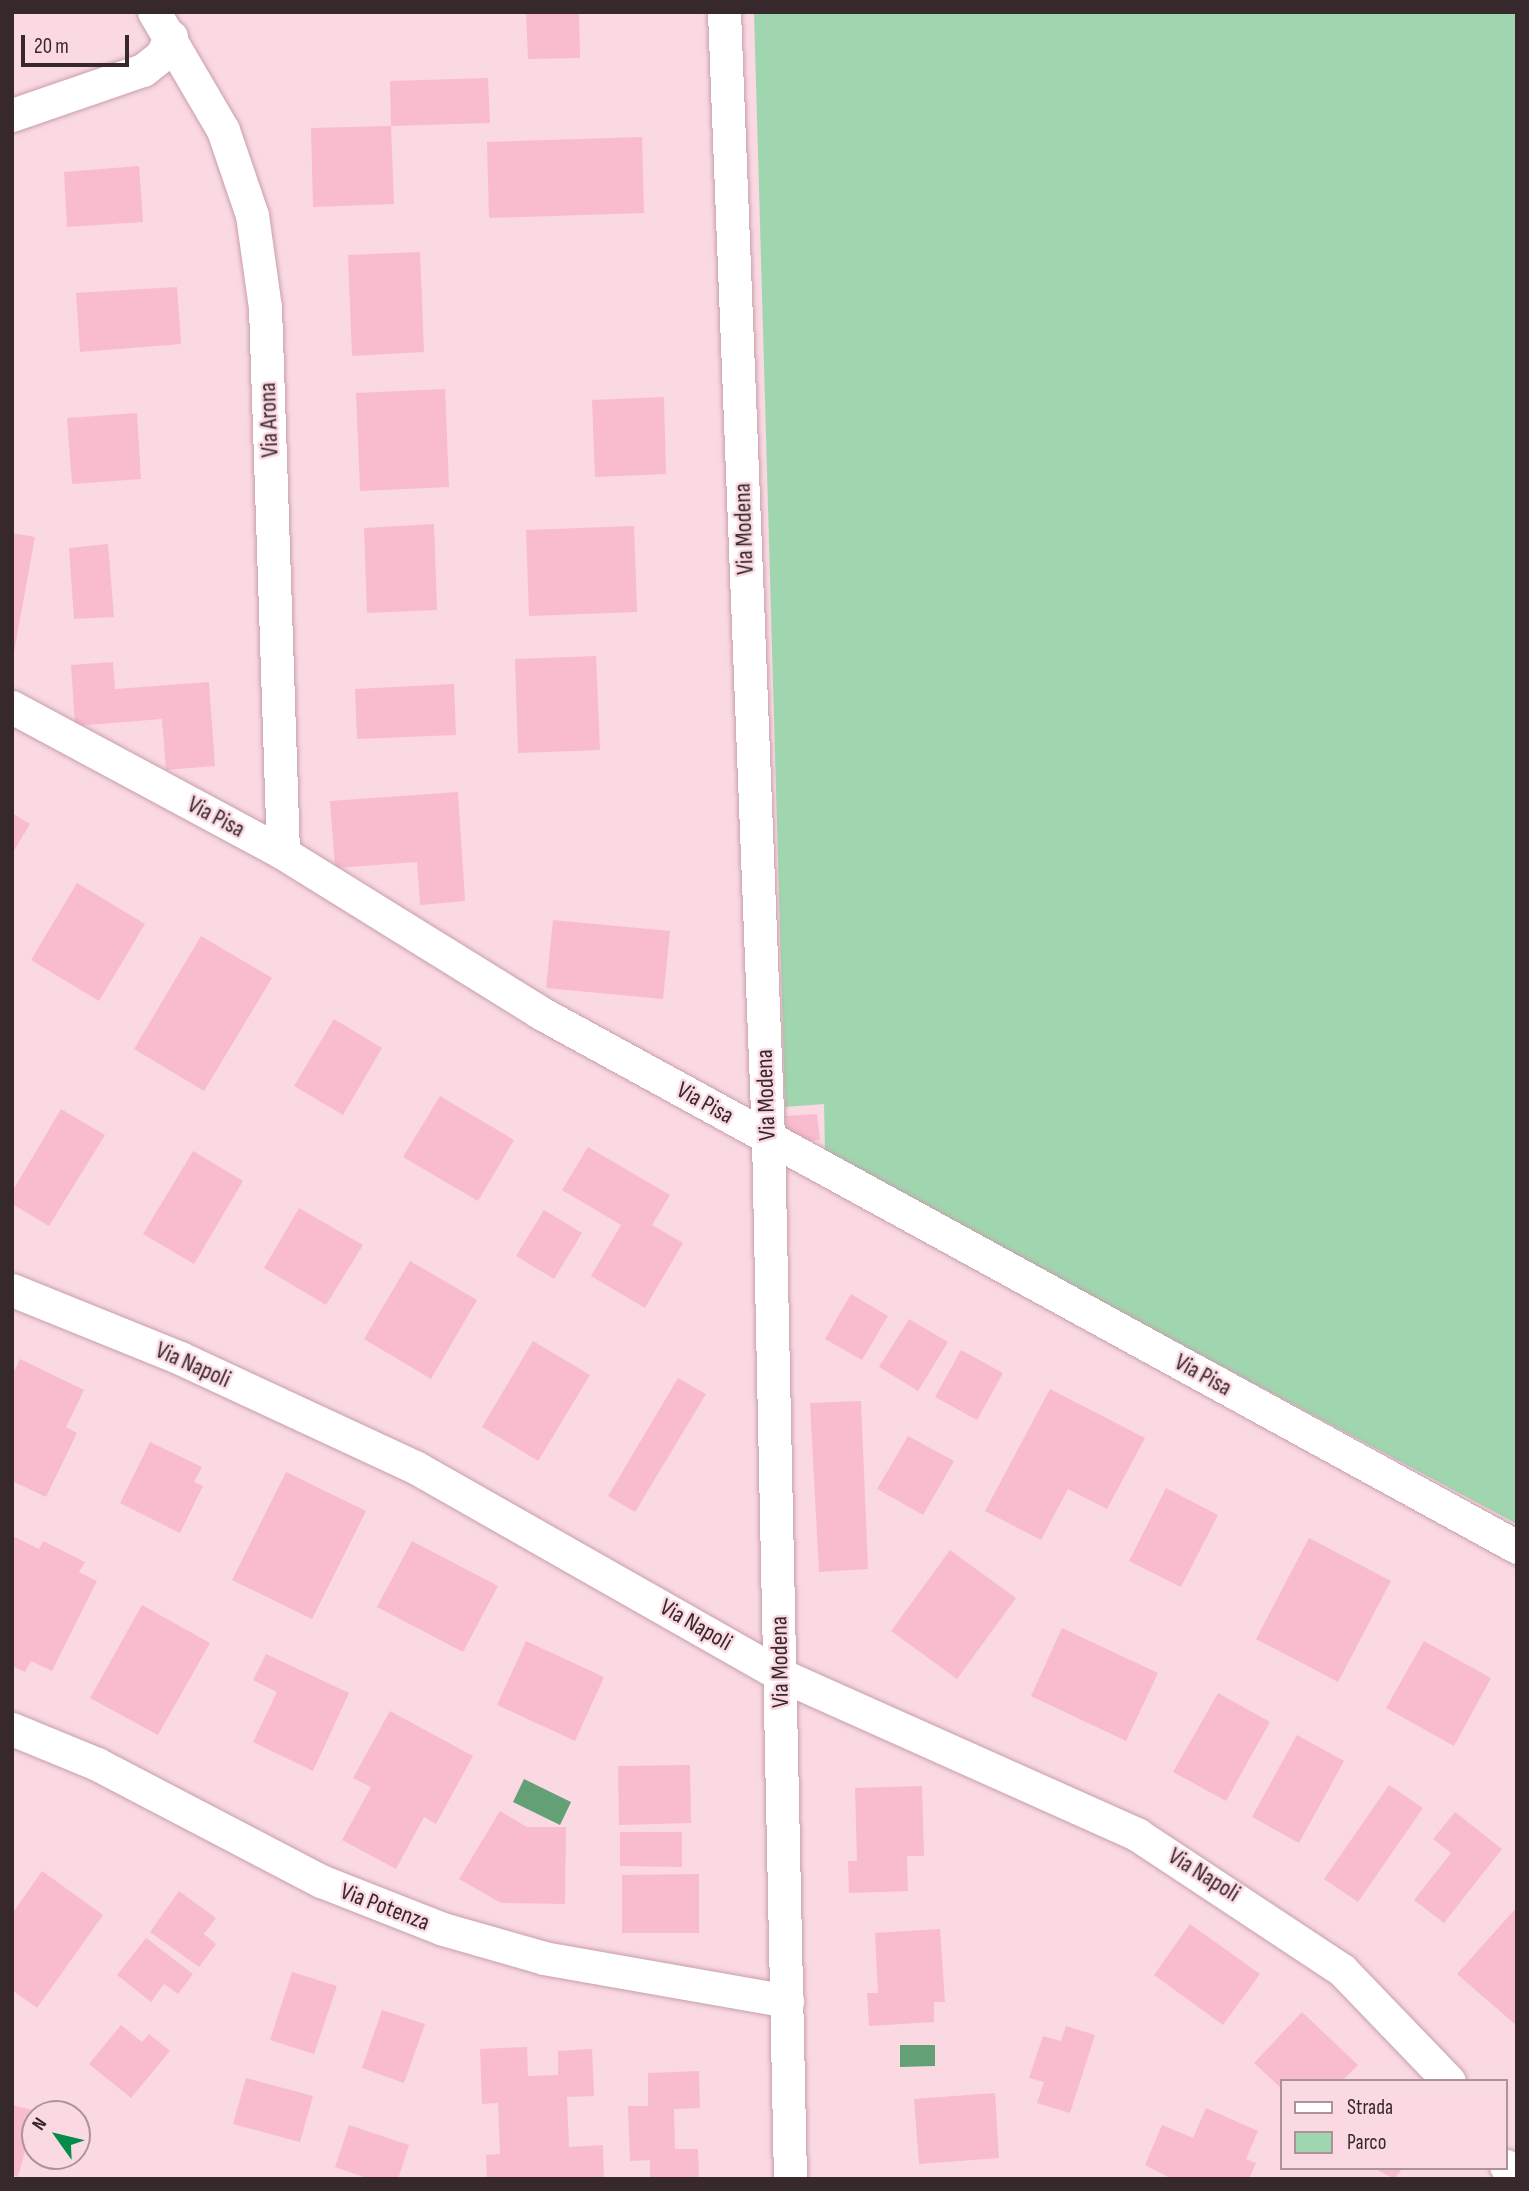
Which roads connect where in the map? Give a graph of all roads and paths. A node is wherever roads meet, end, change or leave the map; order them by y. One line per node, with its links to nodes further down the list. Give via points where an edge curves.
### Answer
1 (724, 12): 6 (street, Via Modena)
2 (162, 24): 3 (street, via 161,55 143,70); 5 (street, Via Arona, via 223,130 252,215 263,293)
3 (12, 115)
4 (12, 707): 5 (street, Via Pisa)
5 (283, 853): 6 (street, Via Pisa, via 539,1012)
6 (768, 1137): 8 (street, Via Pisa); 9 (street, Via Modena)
7 (12, 1290): 9 (street, Via Napoli, via 180,1358 415,1467)
8 (1517, 1547)
9 (781, 1675): 11 (street, Via Modena); 12 (street, Via Napoli, via 1097,1814 1179,1858 1342,1970)
10 (12, 1729): 11 (street, Via Potenza, via 97,1764 321,1881 443,1929 544,1958)
11 (787, 2001): 13 (street, Via Modena)
12 (1448, 2079)
13 (790, 2179)

